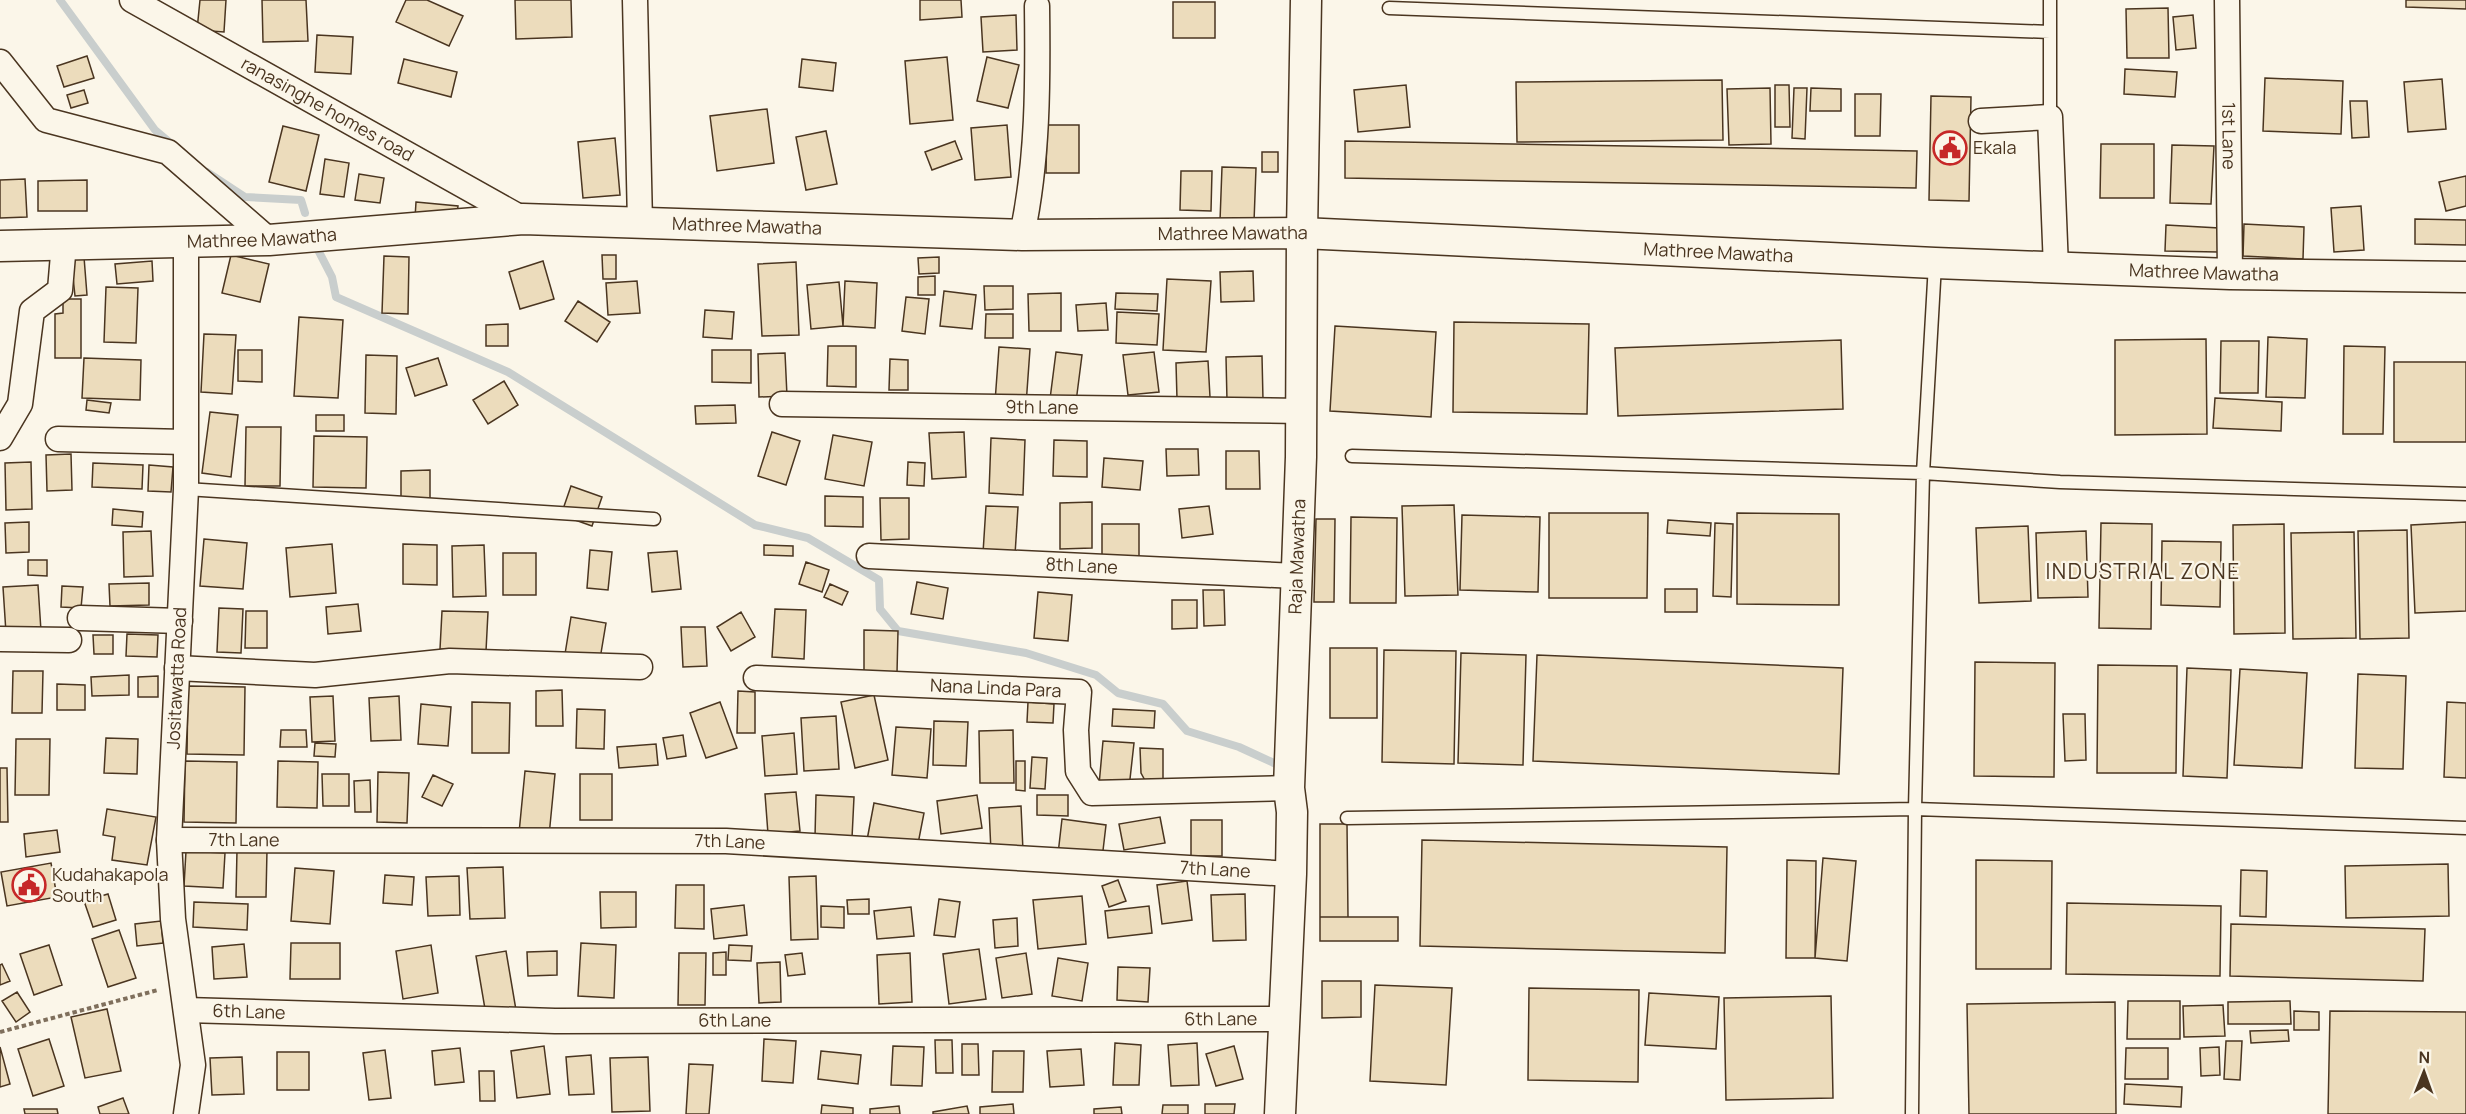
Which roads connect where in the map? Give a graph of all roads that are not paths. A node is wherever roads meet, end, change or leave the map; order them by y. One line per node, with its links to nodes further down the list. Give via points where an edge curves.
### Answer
1 (132, 0): 12 (street, ranasinghe homes road)
2 (635, 0): 13 (street)
3 (1306, 0): 14 (street, Raja Mawatha)
4 (2050, 0): 8 (lane)
5 (2227, 0): 22 (street, 1st Lane)
6 (1037, 6): 15 (street, via 1034,158)
7 (1389, 8): 8 (lane)
8 (2050, 32): 10 (lane)
9 (0, 62): 17 (street, via 46,120 168,152)
10 (2050, 117): 11 (street); 21 (street)
11 (1981, 121)
12 (523, 219): 13 (street, Mathree Mawatha); 17 (street, Mathree Mawatha)
13 (640, 223): 15 (street, Mathree Mawatha)
14 (1302, 233): 15 (street, Mathree Mawatha); 20 (street, Mathree Mawatha); 25 (street, Raja Mawatha)
15 (1022, 235)
16 (186, 240): 17 (street, Mathree Mawatha); 18 (street, Mathree Mawatha); 28 (street, Jositawatta Road)
17 (269, 240)
18 (64, 243): 19 (street, Mathree Mawatha); 26 (street, via 60,290 32,311 20,404)
19 (0, 246)
20 (1935, 263): 21 (street, Mathree Mawatha); 30 (lane)
21 (2056, 268): 22 (street, Mathree Mawatha)
22 (2230, 274): 23 (street, Mathree Mawatha)
23 (2466, 277)
24 (782, 404): 25 (street, 9th Lane)
25 (1301, 411): 35 (street, Raja Mawatha)
26 (2, 430)
27 (58, 439): 28 (street)
28 (185, 442): 31 (street, Jositawatta Road)
29 (1352, 456): 30 (lane)
30 (1923, 473): 32 (lane, via 2060,482); 44 (lane)
31 (186, 489): 33 (lane); 37 (street, Jositawatta Road)
32 (2466, 494)
33 (654, 519)
34 (869, 556): 35 (street, 8th Lane)
35 (1296, 576): 43 (street, Raja Mawatha)
36 (80, 618): 37 (street)
37 (180, 621): 40 (street, Jositawatta Road)
38 (0, 639): 39 (street)
39 (69, 640)
40 (177, 668): 41 (street, via 315,675 450,661); 47 (street, Jositawatta Road)
41 (640, 668)
42 (756, 678): 43 (street, Nana Linda Para, via 1079,692 1078,771 1092,793)
43 (1289, 788): 48 (street, Raja Mawatha)
44 (1915, 809): 45 (lane); 46 (lane); 53 (lane)
45 (1347, 818)
46 (2466, 828)
47 (169, 840): 48 (street, 7th Lane, via 726,841); 49 (street, Jositawatta Road, via 173,919)
48 (1291, 874): 50 (street, Raja Mawatha)
49 (186, 1010): 50 (street, 6th Lane, via 555,1021); 51 (street, Jositawatta Road, via 193,1065)
50 (1284, 1019): 52 (street, Raja Mawatha)
51 (186, 1114)
52 (1280, 1114)
53 (1912, 1114)

